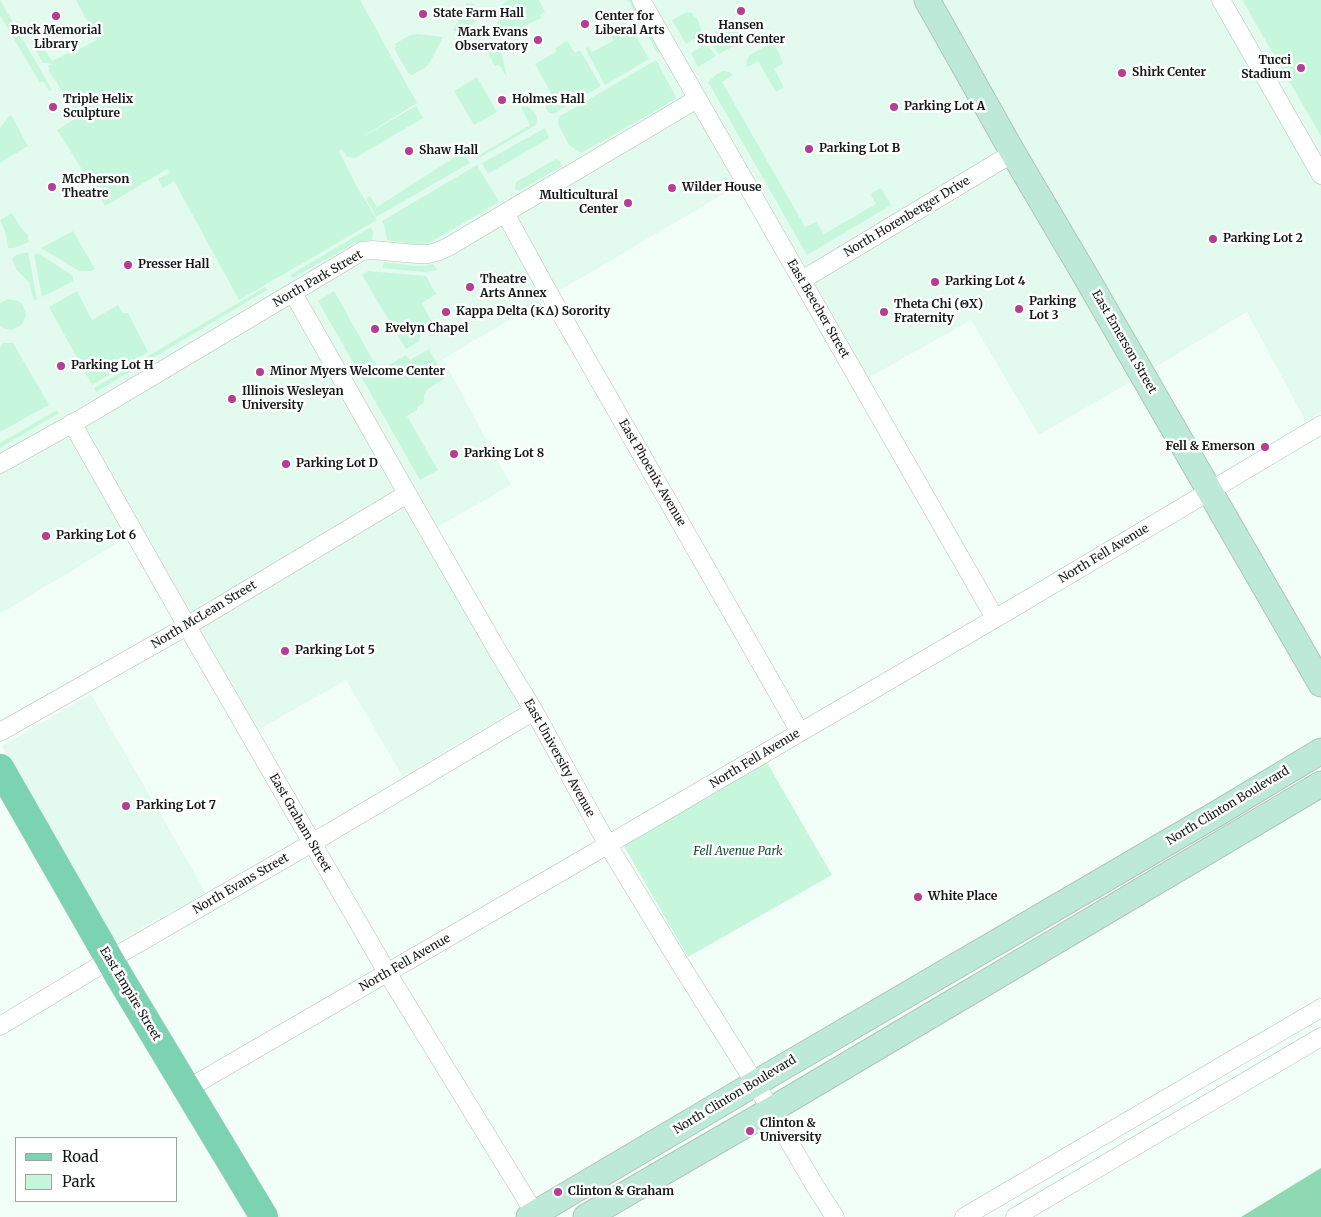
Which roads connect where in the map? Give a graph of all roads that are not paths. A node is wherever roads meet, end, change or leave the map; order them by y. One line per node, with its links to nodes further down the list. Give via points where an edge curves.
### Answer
1 (641, 0): 4 (street, East Beecher Street)
2 (928, 0): 5 (street, East Emerson Street)
3 (1221, 0): 6 (street)
4 (697, 99): 7 (street, North Park Street); 8 (street, East Beecher Street)
5 (1013, 153): 8 (street, North Horenberger Drive); 13 (street, East Emerson Street)
6 (1321, 175)
7 (505, 213): 9 (street, North Park Street, via 437,252 362,251); 20 (street, East Phoenix Avenue)
8 (802, 280): 15 (street, East Beecher Street)
9 (293, 293): 10 (street, North Park Street); 14 (street, East University Avenue)
10 (72, 423): 12 (street, North Park Street); 16 (street, East Graham Street)
11 (1321, 425): 13 (street, North Fell Avenue)
12 (0, 464)
13 (1209, 491): 15 (street, North Fell Avenue); 17 (street, East Emerson Street)
14 (407, 494): 16 (street, North McLean Street); 18 (street, East University Avenue)
15 (995, 618): 20 (street, North Fell Avenue)
16 (187, 626): 19 (street, North McLean Street); 24 (street, East Graham Street)
17 (1321, 684)
18 (534, 711): 24 (street, North Evans Street); 25 (street, East University Avenue)
19 (0, 732)
20 (800, 732): 25 (street, North Fell Avenue)
21 (1321, 751): 26 (street, North Clinton Boulevard)
22 (0, 768): 28 (main road, East Empire Street)
23 (1321, 784): 27 (street)
24 (312, 843): 28 (street, North Evans Street); 29 (street, East Graham Street)
25 (608, 845): 29 (street, North Fell Avenue); 36 (street, East University Avenue)
26 (1135, 861): 27 (street); 30 (street, North Clinton Boulevard)
27 (1150, 886): 31 (street)
28 (109, 960): 33 (street, North Evans Street); 37 (main road, East Empire Street)
29 (388, 974): 37 (street, North Fell Avenue); 42 (street, East Graham Street)
30 (942, 974): 31 (street); 36 (street, North Clinton Boulevard)
31 (956, 1000): 39 (street)
32 (1321, 1008): 35 (street)
33 (0, 1026)
34 (1321, 1037): 38 (street)
35 (1200, 1079): 38 (street); 40 (street)
36 (755, 1084): 39 (street, East University Avenue); 42 (street, North Clinton Boulevard)
37 (187, 1090): 43 (main road, East Empire Street)
38 (1212, 1101): 41 (street)
39 (771, 1110): 44 (street); 45 (street, East University Avenue)
40 (1142, 1113): 41 (street); 46 (street)
41 (1154, 1135): 47 (street)
42 (534, 1216)
43 (264, 1217)
44 (586, 1217)
45 (835, 1217)
46 (964, 1217)
47 (1015, 1217)

